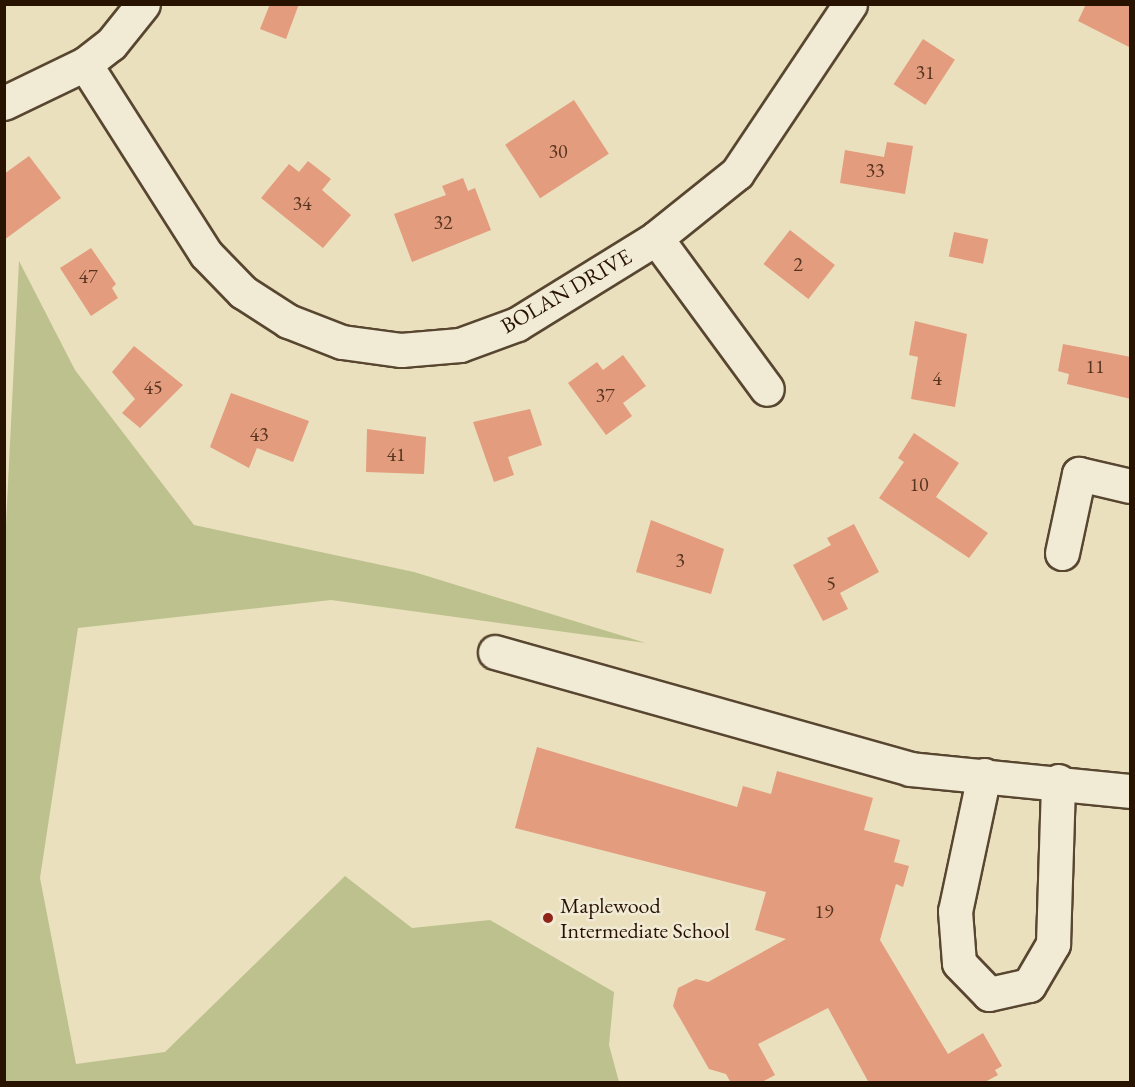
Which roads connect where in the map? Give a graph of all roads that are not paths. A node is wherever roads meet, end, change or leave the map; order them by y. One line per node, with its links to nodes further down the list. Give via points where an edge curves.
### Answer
1 (143, 4): 3 (street, via 111,44)
2 (850, 4): 5 (street, BOLAN DRIVE, via 737,173)
3 (85, 64): 4 (street); 5 (street, BOLAN DRIVE, via 206,254 243,292 288,321 342,342 401,350 459,345 517,324)
4 (4, 103)
5 (657, 238): 6 (street)
6 (767, 390)
7 (1131, 486): 8 (street, via 1079,474)
8 (1062, 554)
9 (495, 652): 10 (street, via 910,769)
10 (984, 775): 11 (street); 11 (street, via 955,911 959,963 989,994 1029,985 1053,945)
11 (1058, 781): 12 (street)
12 (1116, 788)

